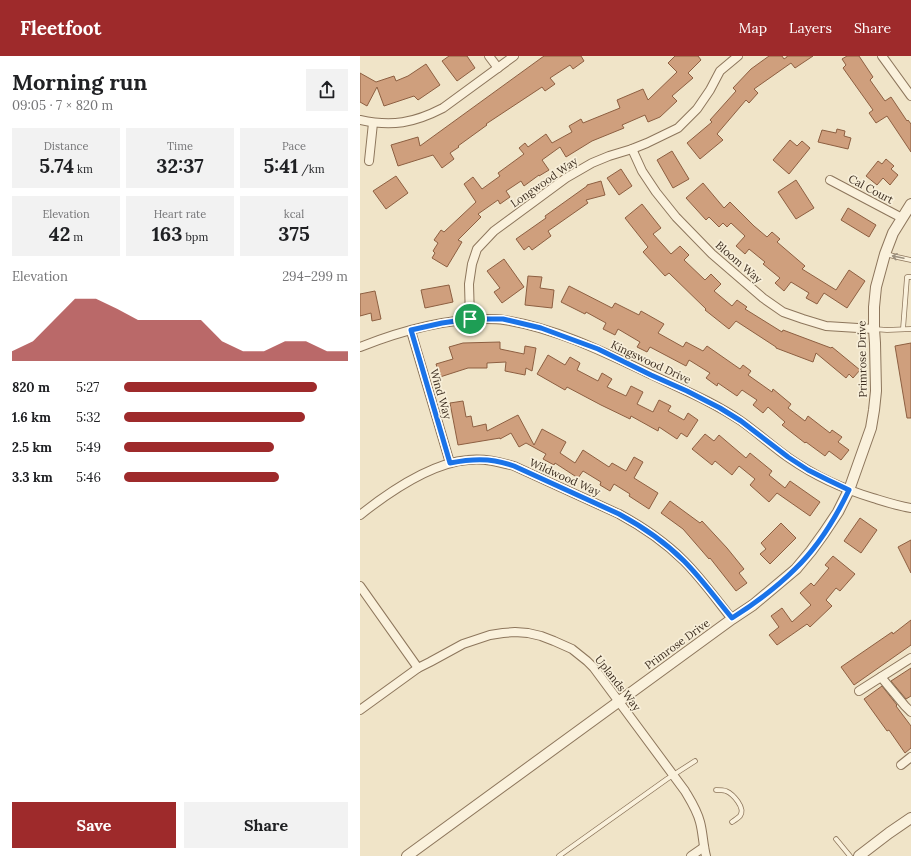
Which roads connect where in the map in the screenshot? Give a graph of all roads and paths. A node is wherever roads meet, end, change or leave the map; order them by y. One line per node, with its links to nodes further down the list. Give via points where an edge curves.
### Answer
1 (489, 56): 5 (street)
2 (514, 56): 5 (street)
3 (738, 56): 9 (street, Longwood Way, via 720,71 697,109 678,128)
4 (882, 56): 6 (street)
5 (498, 68): 8 (street, via 430,115 402,123)
6 (911, 96)
7 (360, 120): 8 (street)
8 (373, 123): 10 (street)
9 (632, 149): 17 (street, Longwood Way, via 592,163 566,178 494,231 477,249 472,264 469,284); 18 (street, Bloom Way, via 642,171 676,217 712,254 763,298 783,312 826,326)
10 (369, 161)
11 (830, 180): 13 (street, Cal Court)
12 (911, 204): 13 (street, Primrose Drive)
13 (902, 218): 14 (street, Primrose Drive, via 892,233)
14 (885, 254): 15 (lane, one-way to 14); 18 (street, Primrose Drive, via 876,287)
15 (911, 260)
16 (911, 277): 19 (lane, via 907,277)
17 (470, 319): 21 (street, Kingswood Drive); 24 (street, Kingswood Drive, via 503,319 541,328 598,349 720,408 808,470)
18 (874, 329): 19 (lane); 24 (street, Primrose Drive, via 874,410 871,428)
19 (903, 329): 20 (lane)
20 (911, 329)
21 (411, 330): 22 (street, Kingswood Drive); 23 (street, Wind Way)
22 (360, 347)
23 (450, 463): 26 (street, Wildwood Way, via 401,486); 28 (street, Wildwood Way, via 480,459 514,466 635,522 684,561)
24 (849, 490): 25 (street, Kingswood Drive); 28 (street, Primrose Drive, via 824,533 796,568 753,605)
25 (911, 508)
26 (360, 514)
27 (360, 586): 30 (street)
28 (732, 618): 33 (street, Primrose Drive)
29 (911, 658): 31 (street)
30 (418, 668): 33 (street, Uplands Way, via 463,644 490,635 502,632 528,633 572,649 594,668); 34 (street, Uplands Way)
31 (881, 677): 32 (street); 35 (street)
32 (859, 691)
33 (619, 702): 39 (street, Uplands Way); 45 (street, Primrose Drive)
34 (360, 710)
35 (911, 712)
36 (911, 757): 38 (street)
37 (695, 761): 39 (lane)
38 (901, 765)
39 (673, 775): 44 (street, Uplands Way, via 694,805 700,821); 46 (lane)
40 (716, 790): 42 (lane, via 725,790 733,795 742,808 740,816)
41 (911, 818): 50 (street)
42 (732, 822)
43 (836, 839): 49 (lane)
44 (704, 847): 47 (street); 48 (street, Uplands Way)
45 (407, 856)
46 (559, 856)
47 (691, 856)
48 (706, 856)
49 (850, 856)
50 (859, 856)

